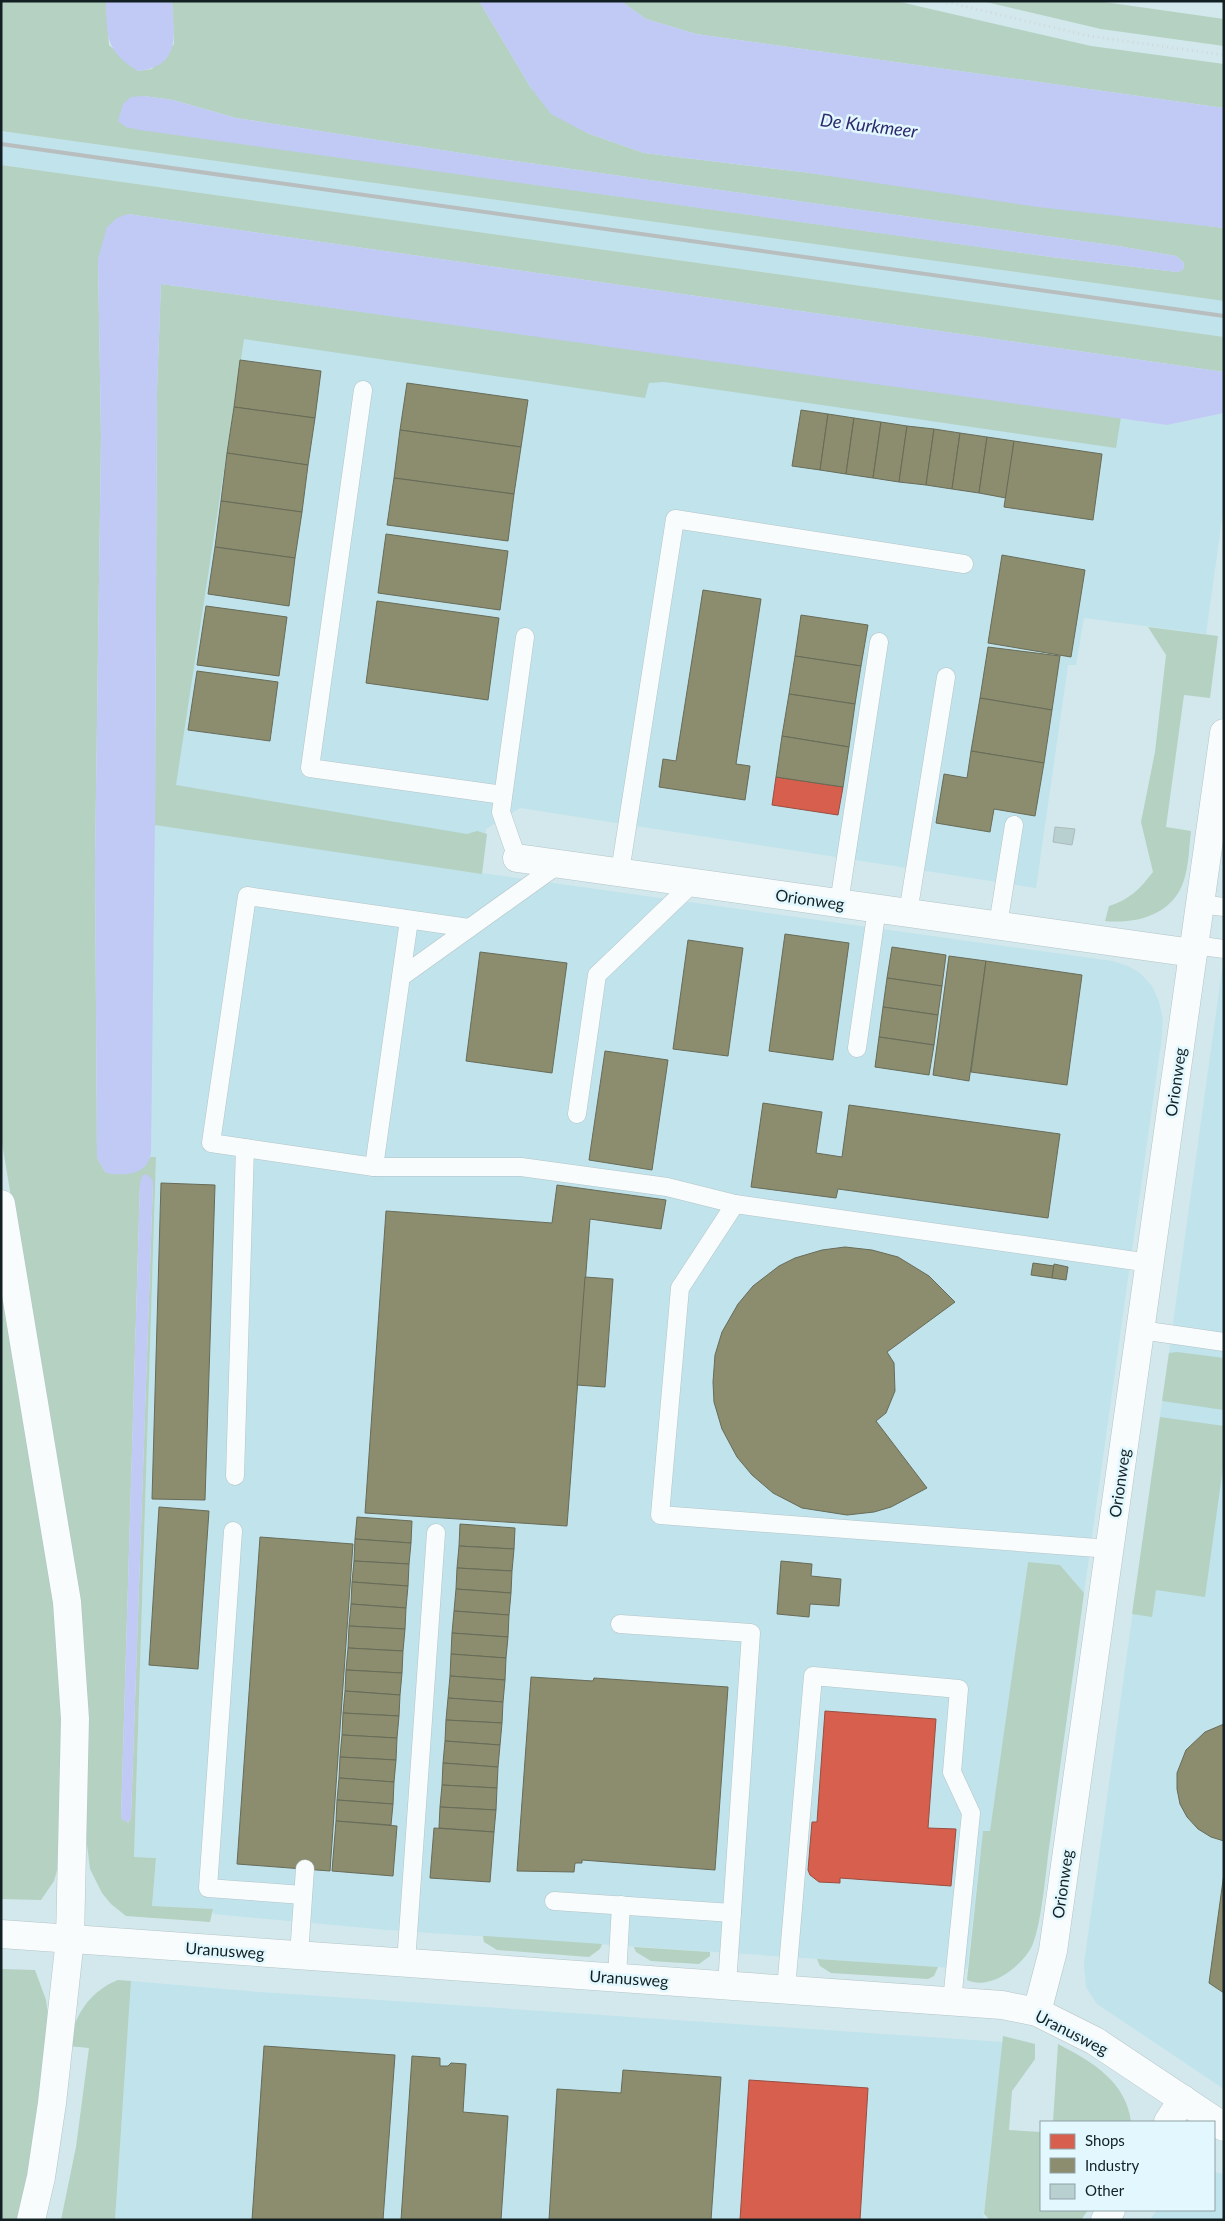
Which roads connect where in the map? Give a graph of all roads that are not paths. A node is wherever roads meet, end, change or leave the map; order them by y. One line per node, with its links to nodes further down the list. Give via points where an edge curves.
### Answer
1 (363, 390): 7 (lane, via 310,768)
2 (964, 564): 11 (lane, via 676,519)
3 (525, 637): 7 (lane)
4 (879, 642): 13 (lane)
5 (946, 677): 16 (lane)
6 (1224, 733): 14 (street, Orionweg)
7 (503, 795): 9 (lane, via 501,812)
8 (1014, 825): 18 (lane)
9 (517, 858): 10 (street, Orionweg)
10 (559, 864): 11 (street, Orionweg); 19 (lane)
11 (620, 872): 12 (street, Orionweg)
12 (693, 883): 13 (street, Orionweg); 24 (lane, via 597,975)
13 (839, 903): 15 (street, Orionweg)
14 (1212, 906): 20 (street, Orionweg)
15 (877, 908): 16 (street, Orionweg); 23 (lane)
16 (908, 913): 18 (street, Orionweg)
17 (409, 920): 19 (lane); 22 (lane); 25 (lane, via 247,896 211,1143)
18 (998, 925): 20 (street, Orionweg)
19 (469, 928): 22 (lane)
20 (1193, 949): 21 (lane); 29 (street, Orionweg)
21 (1224, 949)
22 (401, 977): 26 (lane)
23 (857, 1048)
24 (577, 1114)
25 (245, 1148): 26 (lane); 32 (lane)
26 (374, 1167): 28 (lane, via 521,1167 667,1187)
27 (1, 1204): 43 (street, via 67,1602 73,1663 75,1719)
28 (735, 1204): 29 (lane); 35 (lane, via 680,1288 660,1515)
29 (1150, 1264): 30 (street, Orionweg)
30 (1141, 1330): 31 (lane); 35 (street, Orionweg)
31 (1224, 1342)
32 (235, 1476)
33 (233, 1531): 38 (lane, via 208,1888)
34 (436, 1533): 45 (lane)
35 (1110, 1549): 50 (street, Orionweg, via 1053,1951)
36 (620, 1624): 41 (lane, via 751,1633)
37 (305, 1869): 38 (lane)
38 (303, 1895): 44 (lane)
39 (554, 1901): 40 (lane)
40 (621, 1905): 41 (lane); 46 (lane)
41 (732, 1913): 47 (lane)
42 (1, 1934): 43 (street, Uranusweg)
43 (70, 1939): 44 (street, Uranusweg); 54 (street, via 52,2103)
44 (299, 1955): 45 (street, Uranusweg)
45 (406, 1963): 46 (street, Uranusweg)
46 (616, 1977): 47 (street, Uranusweg)
47 (727, 1985): 48 (street, Uranusweg)
48 (786, 1989): 49 (street, Uranusweg); 49 (lane, via 813,1676 959,1689 952,1772 971,1814)
49 (952, 2001): 50 (street, Uranusweg, via 1002,2005)
50 (1036, 2012): 51 (street, Uranusweg, via 1095,2041)
51 (1183, 2100): 52 (street); 53 (street, Uranusweg)
52 (1169, 2121)
53 (1215, 2121)
54 (31, 2220)

